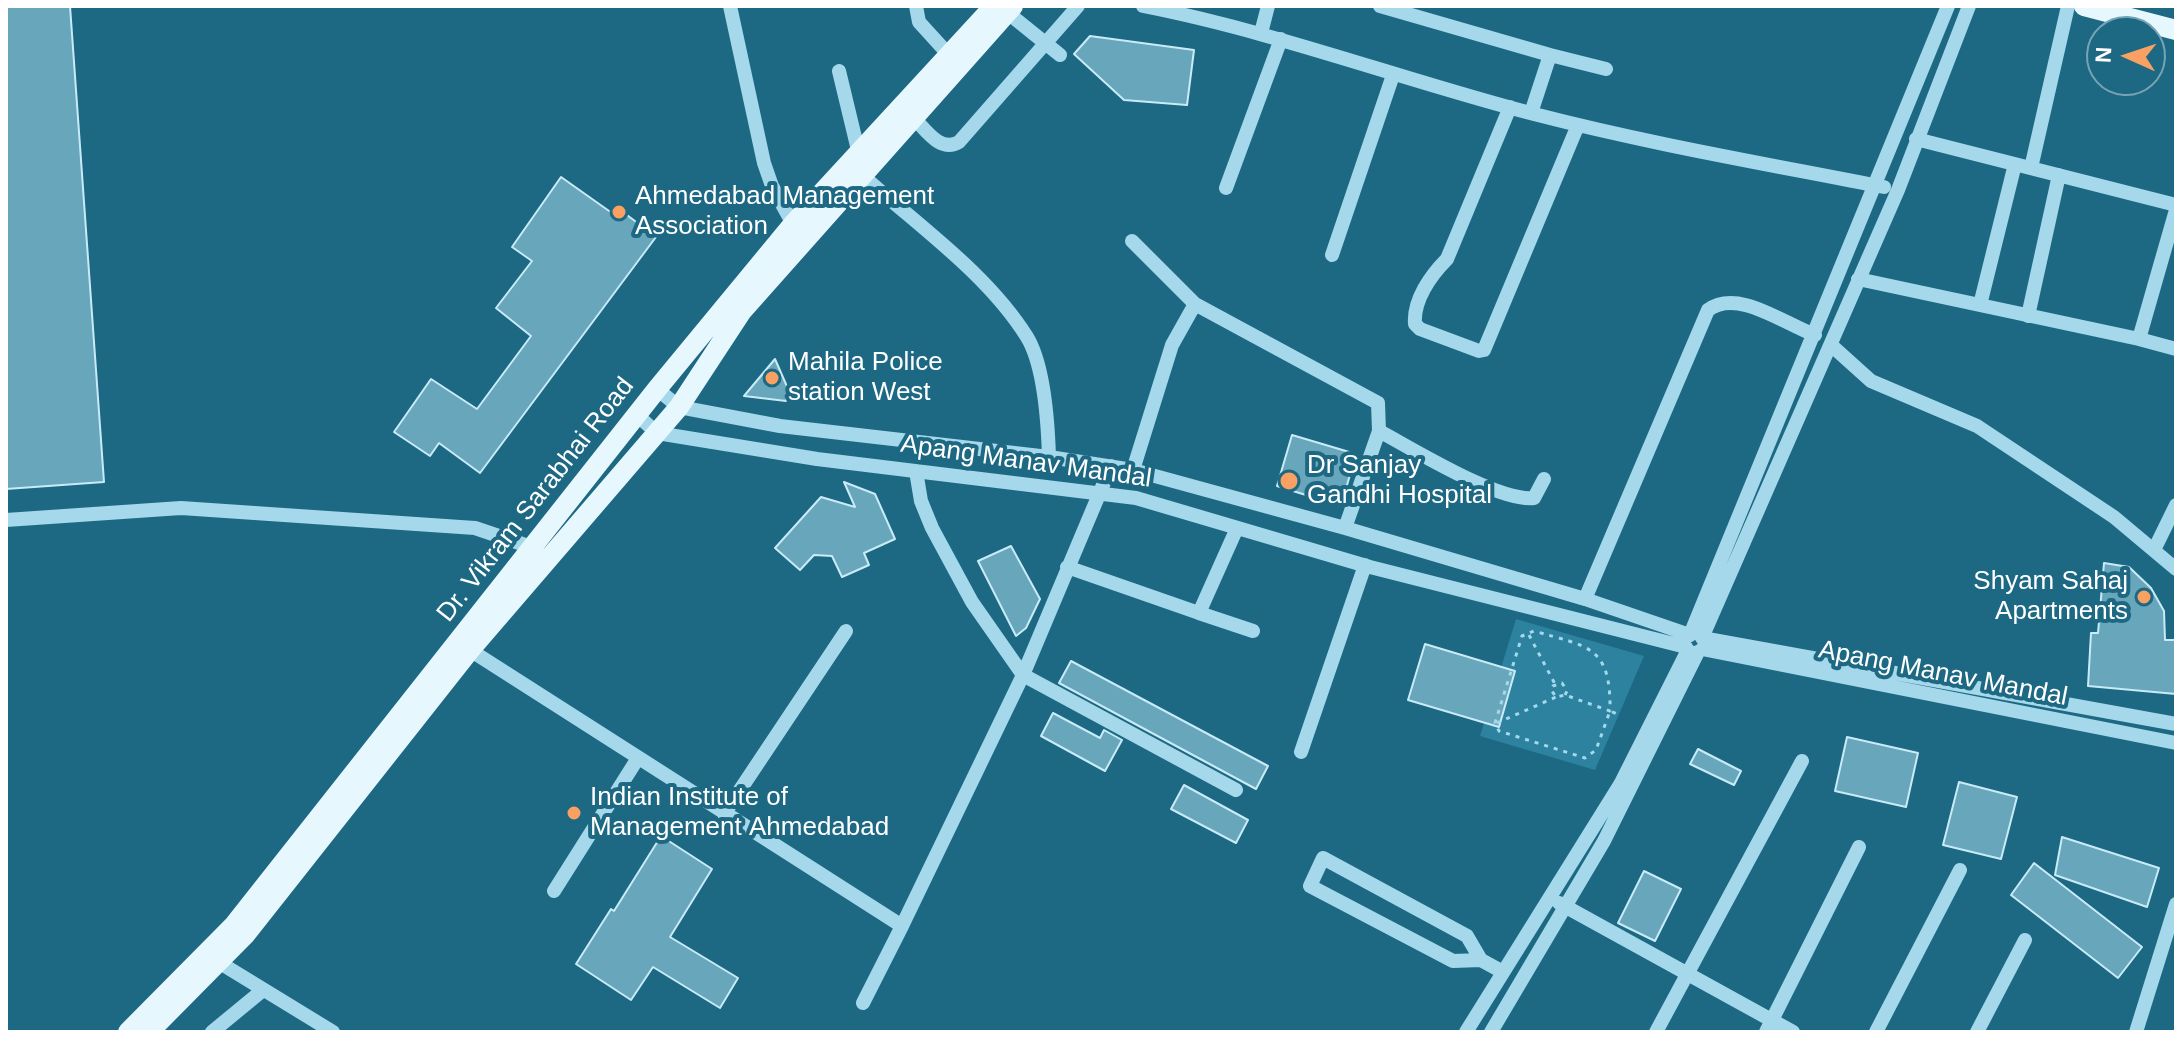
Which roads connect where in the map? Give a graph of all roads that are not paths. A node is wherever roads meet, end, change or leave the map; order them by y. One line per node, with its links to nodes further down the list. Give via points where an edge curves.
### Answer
1 (730, 6): 36 (street, via 764,163)
2 (916, 6): 16 (street, via 919,22)
3 (1078, 6): 15 (street)
4 (1143, 6): 13 (street)
5 (1268, 6): 13 (street)
6 (1380, 6): 18 (street)
7 (1948, 6): 32 (street)
8 (1969, 6): 26 (street)
9 (2068, 6): 29 (street)
10 (2084, 6): 12 (main road)
11 (1005, 8): 15 (street); 16 (main road, Dr. Vikram Sarabhai Road); 24 (main road, Dr. Vikram Sarabhai Road)
12 (2176, 30)
13 (1261, 33): 14 (street)
14 (1281, 39): 21 (street); 33 (street)
15 (1045, 44): 17 (street); 24 (street, via 953,145 938,142)
16 (949, 55): 27 (main road, Dr. Vikram Sarabhai Road)
17 (1060, 55)
18 (1550, 55): 19 (street); 23 (street)
19 (1606, 69)
20 (839, 71): 27 (street)
21 (1393, 75): 22 (street); 39 (street)
22 (1510, 107): 23 (street); 25 (street, via 1447,259 1431,274 1414,314 1420,329 1479,351 1484,350)
23 (1531, 113): 25 (street)
24 (913, 117): 30 (main road, Dr. Vikram Sarabhai Road)
25 (1578, 125): 32 (street)
26 (1916, 139): 28 (street); 34 (street)
27 (858, 150): 36 (main road, Dr. Vikram Sarabhai Road)
28 (2015, 164): 29 (street); 42 (street)
29 (2031, 168): 31 (street)
30 (862, 175): 49 (main road, Dr. Vikram Sarabhai Road, via 742,311); 53 (street, via 980,281 1028,339 1042,386)
31 (2059, 175): 35 (street); 43 (street)
32 (1876, 186): 34 (street); 44 (street)
33 (1226, 188)
34 (1898, 190): 40 (street)
35 (2176, 207): 37 (street)
36 (793, 224): 48 (main road, Dr. Vikram Sarabhai Road)
37 (2173, 234): 45 (street)
38 (1132, 241): 41 (street)
39 (1332, 255)
40 (1858, 279): 42 (street); 46 (street)
41 (1195, 304): 51 (street, via 1378,403); 55 (street, via 1172,345)
42 (1980, 305): 43 (street)
43 (2028, 316): 45 (street)
44 (1815, 335): 69 (street, via 1735,300 1708,310); 73 (street)
45 (2139, 339): 47 (street)
46 (1831, 345): 64 (street, via 1871,381 1977,426 2114,517); 73 (street)
47 (2176, 349)
48 (657, 389): 49 (street); 50 (main road, Dr. Vikram Sarabhai Road)
49 (679, 407): 52 (main road, Dr. Vikram Sarabhai Road); 53 (street, via 780,426)
50 (637, 415): 52 (street); 65 (main road, Dr. Vikram Sarabhai Road)
51 (1379, 431): 57 (street, via 1480,483 1525,499 1534,498); 62 (street)
52 (657, 433): 56 (street, Apang Manav Mandal); 65 (main road, Dr. Vikram Sarabhai Road)
53 (1049, 457): 54 (street)
54 (1111, 466): 55 (street); 58 (street)
55 (1133, 470): 62 (street)
56 (916, 471): 58 (street, Apang Manav Mandal); 75 (street, via 932,528 972,602)
57 (1544, 479)
58 (1097, 491): 61 (street, Apang Manav Mandal); 67 (street)
59 (2176, 505): 64 (street)
60 (6, 520): 65 (street, via 181,508 475,528)
61 (1237, 528): 66 (street, Apang Manav Mandal); 70 (street)
62 (1345, 528): 63 (street)
63 (1379, 539): 66 (street); 69 (street)
64 (2154, 550): 68 (street)
65 (542, 551): 74 (main road, Dr. Vikram Sarabhai Road); 91 (main road, Dr. Vikram Sarabhai Road, via 359,763)
66 (1368, 566): 73 (street, Apang Manav Mandal); 78 (street)
67 (1067, 567): 70 (street); 75 (street)
68 (2176, 569)
69 (1585, 599): 73 (street)
70 (1199, 613): 72 (street)
71 (846, 631): 82 (street)
72 (1253, 631)
73 (1694, 645): 76 (street); 77 (street, Apang Manav Mandal); 86 (street, via 1621,783); 88 (street, via 1640,774)
74 (470, 650): 79 (street); 91 (main road, Dr. Vikram Sarabhai Road, via 312,852)
75 (1023, 675): 81 (street); 89 (street)
76 (2176, 724)
77 (2176, 743)
78 (1301, 752)
79 (638, 758): 82 (street); 85 (street)
80 (1802, 761): 94 (street)
81 (1236, 790)
82 (724, 814): 89 (street)
83 (1859, 847): 97 (street)
84 (1960, 870): 106 (street)
85 (554, 891)
86 (1551, 898): 88 (street); 93 (street)
87 (2176, 904): 108 (street)
88 (1566, 907): 94 (street); 103 (street)
89 (902, 926): 96 (street)
90 (2025, 940): 107 (street)
91 (212, 958): 95 (street); 98 (main road, Dr. Vikram Sarabhai Road); 99 (main road, Dr. Vikram Sarabhai Road)
92 (1481, 960): 92 (street, via 1467,936 1323,858 1310,886 1453,961); 93 (street)
93 (1503, 972): 102 (street)
94 (1687, 974): 97 (street); 104 (street)
95 (263, 990): 100 (street); 101 (street)
96 (863, 1003)
97 (1769, 1026): 105 (street)
98 (128, 1032)
99 (149, 1032)
100 (212, 1032)
101 (333, 1032)
102 (1466, 1032)
103 (1491, 1032)
104 (1656, 1032)
105 (1793, 1032)
106 (1876, 1032)
107 (1977, 1032)
108 (2136, 1032)

